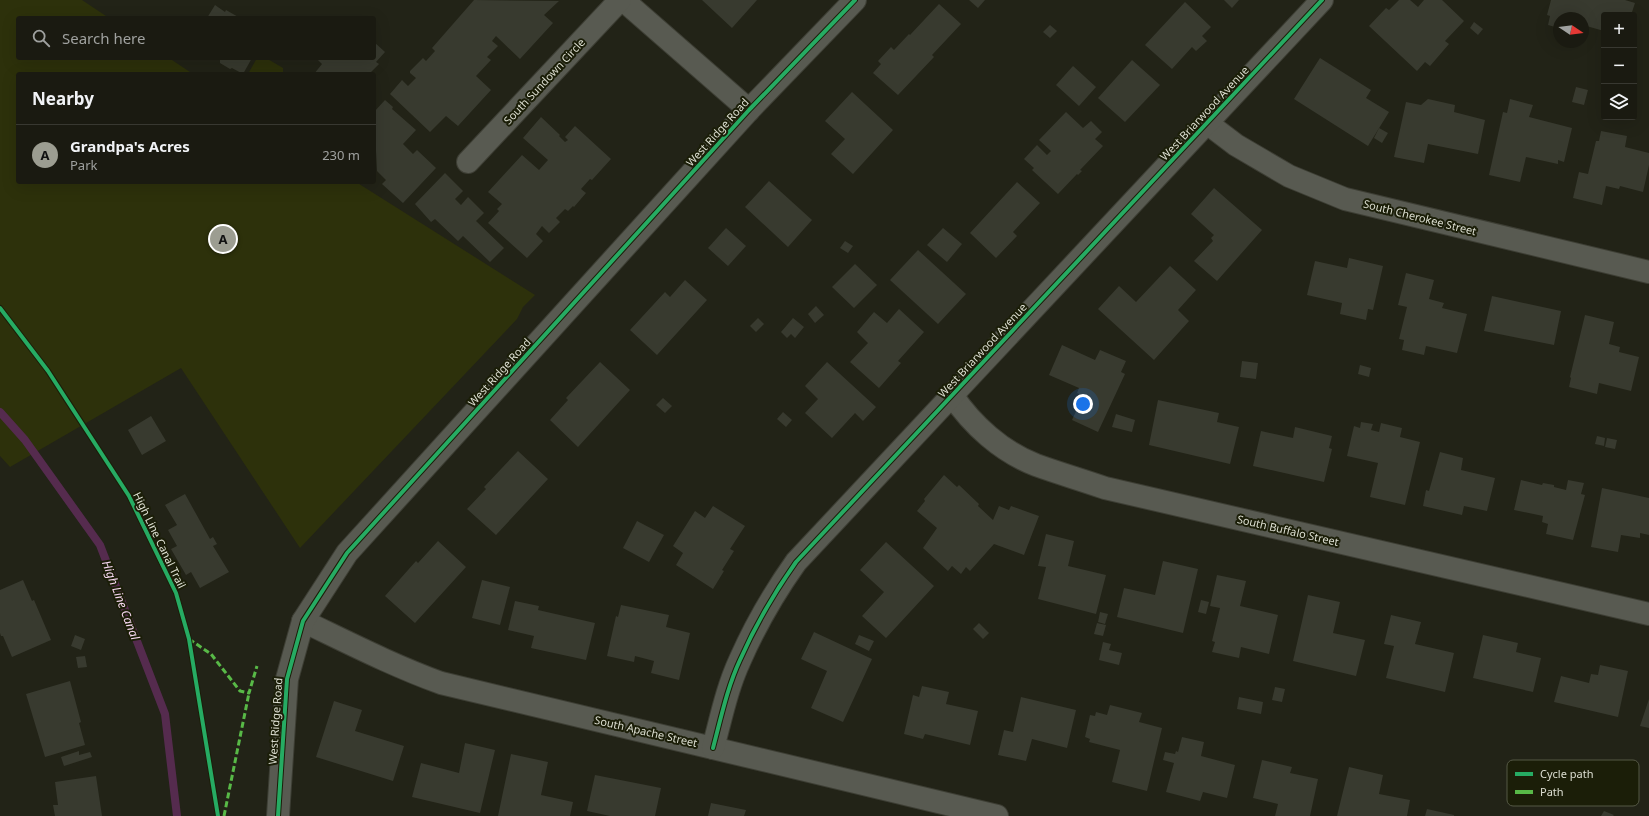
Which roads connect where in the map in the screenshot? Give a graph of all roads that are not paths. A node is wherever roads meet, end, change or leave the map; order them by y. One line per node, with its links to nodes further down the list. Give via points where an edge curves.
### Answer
1 (622, 0): 4 (street, South Sundown Circle); 6 (street, South Sundown Circle)
2 (855, 0): 4 (street, West Ridge Road)
3 (1322, 0): 5 (street, West Briarwood Avenue)
4 (749, 110): 10 (street, West Ridge Road, via 347,553)
5 (1207, 123): 7 (street, South Cherokee Street, via 1236,145 1289,176 1345,199); 8 (street, West Briarwood Avenue)
6 (468, 162)
7 (1649, 272)
8 (952, 395): 9 (street, South Buffalo Street, via 961,409 1004,448 1034,464 1105,488); 11 (street, West Briarwood Avenue, via 796,562 778,589 740,661 725,700)
9 (1649, 614)
10 (303, 620): 11 (street, South Apache Street, via 376,657 441,683); 12 (street, West Ridge Road, via 287,678)
11 (713, 748): 13 (street, South Apache Street)
12 (278, 816)
13 (997, 816)

